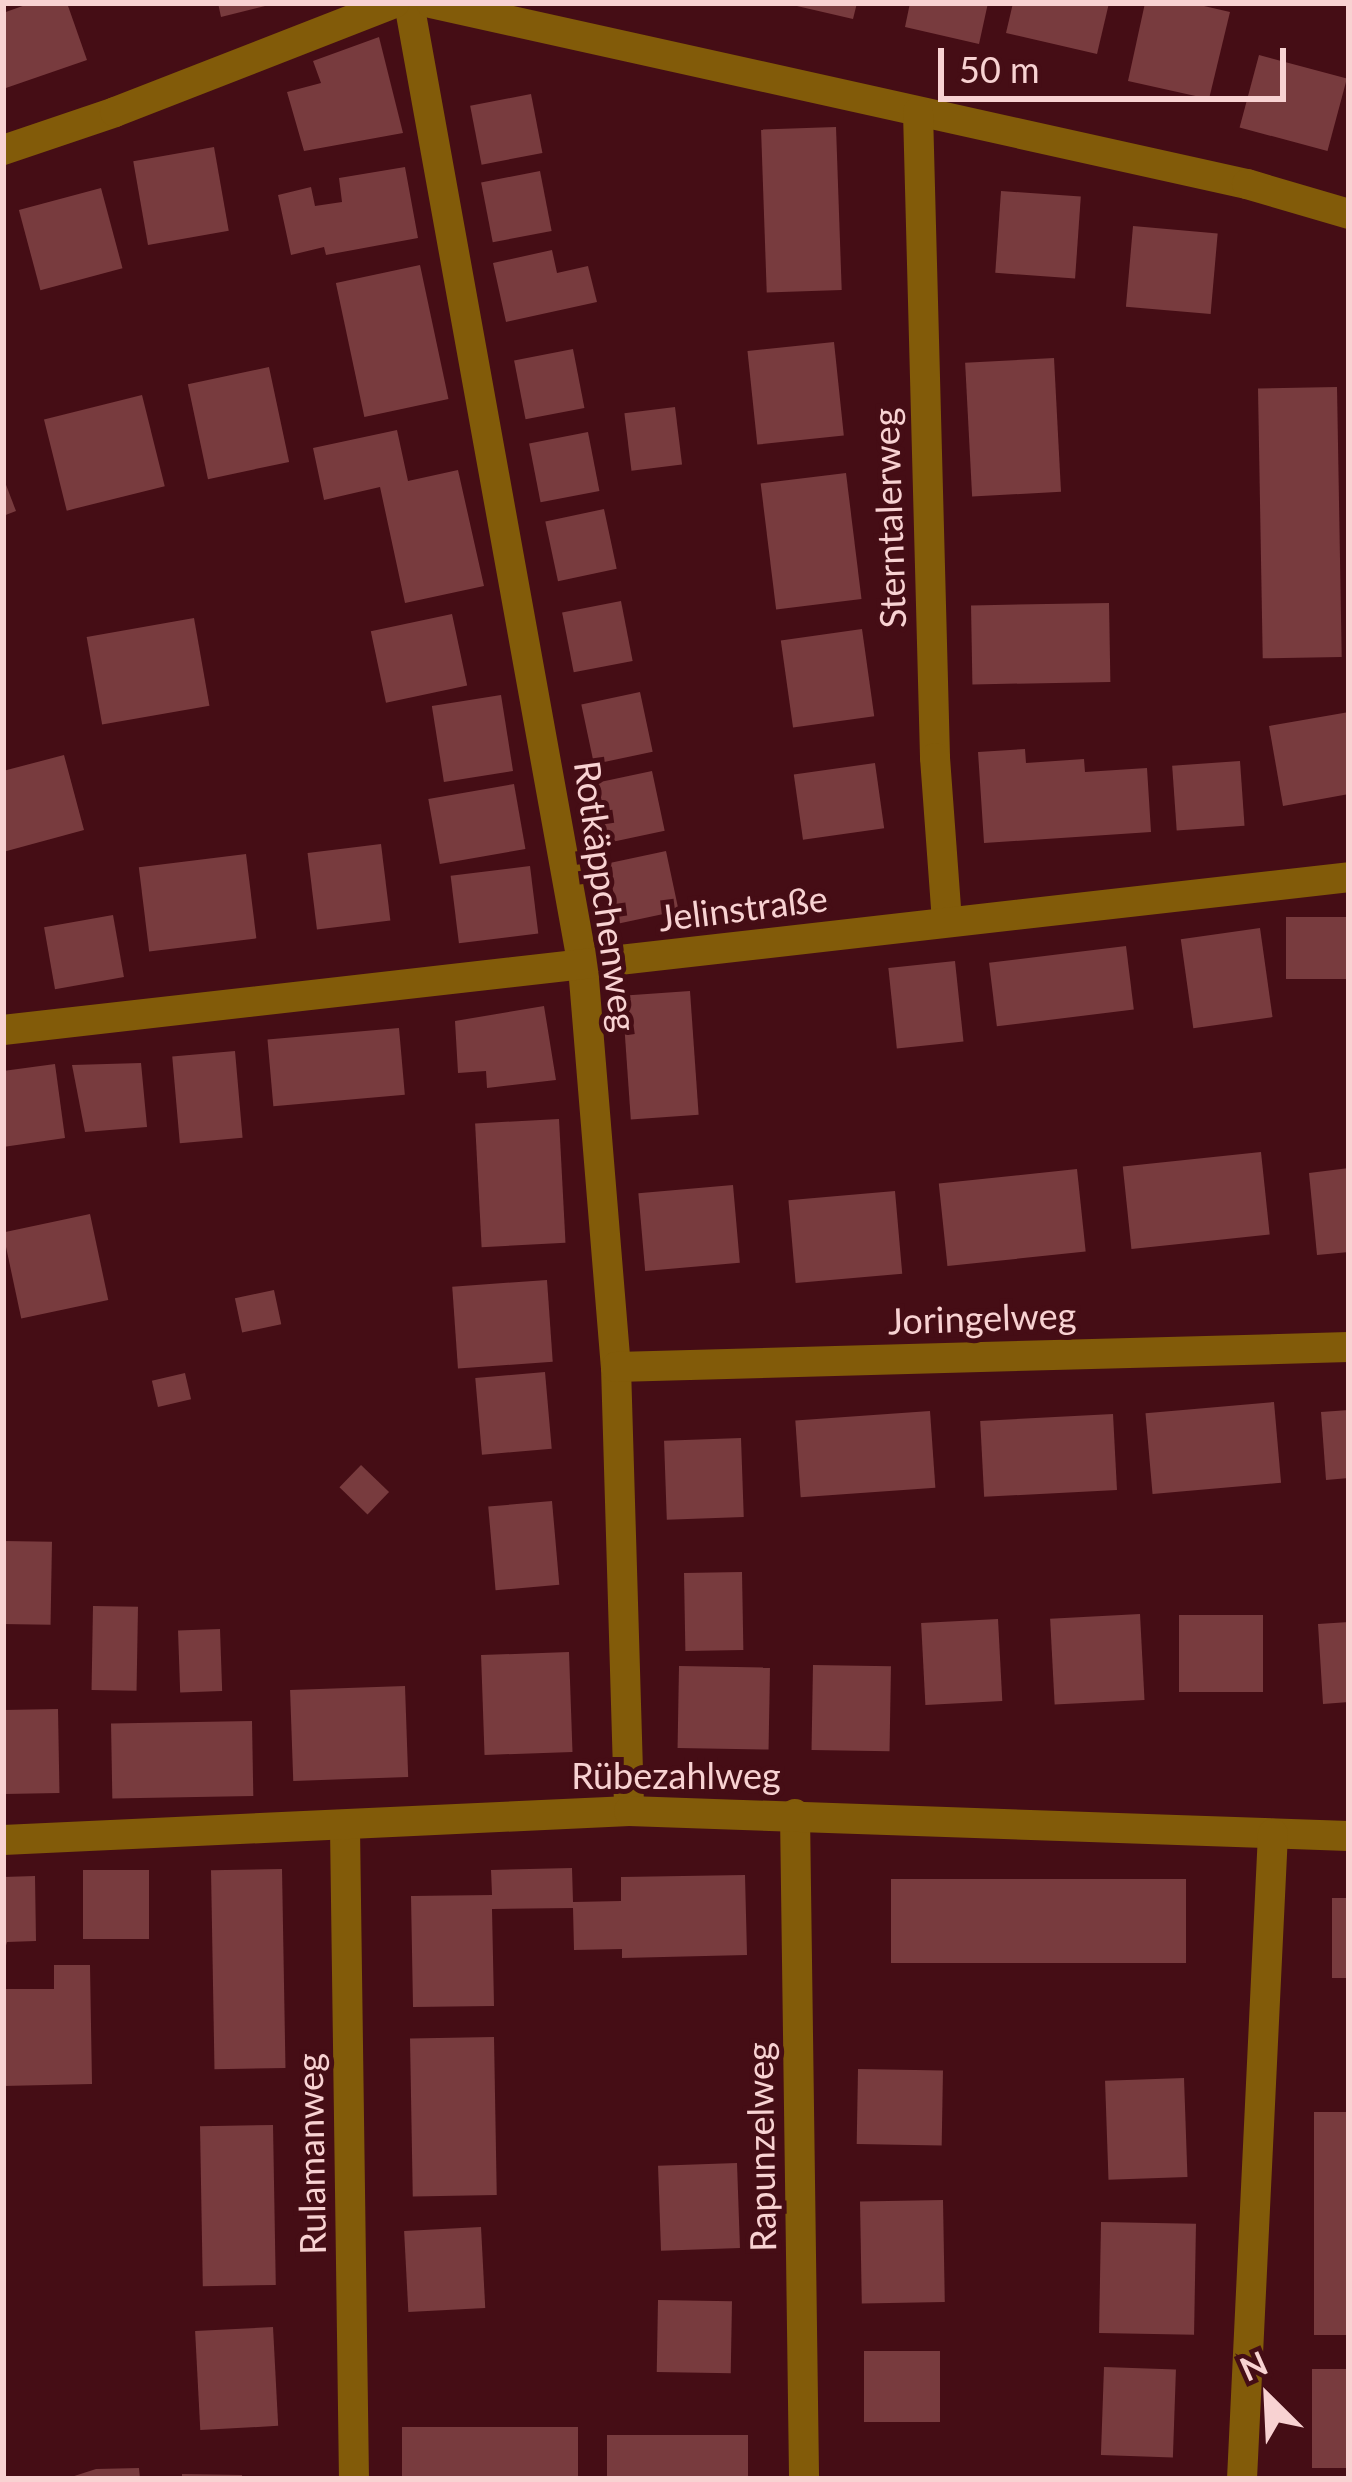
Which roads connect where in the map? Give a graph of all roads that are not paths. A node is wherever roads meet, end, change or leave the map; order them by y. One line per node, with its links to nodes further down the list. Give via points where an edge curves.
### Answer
1 (395, 3): 5 (street)
2 (409, 3): 9 (street, Rotkäppchenweg)
3 (430, 3): 4 (street)
4 (917, 112): 6 (street); 8 (street, Sterntalerweg)
5 (3, 150)
6 (1349, 214)
7 (1349, 877): 8 (street, Jelinstraße)
8 (947, 921): 9 (street, Jelinstraße)
9 (583, 967): 10 (street, Jelinstraße); 12 (street, Rotkäppchenweg)
10 (3, 1030)
11 (1349, 1346): 12 (street, Joringelweg)
12 (616, 1367): 13 (street, Rotkäppchenweg)
13 (629, 1811): 14 (street, Rübezahlweg); 15 (street, Rübezahlweg)
14 (796, 1814): 16 (street, Rübezahlweg); 20 (street, Rapunzelweg)
15 (345, 1828): 18 (street, Rübezahlweg); 19 (street, Rulamanweg)
16 (1273, 1834): 17 (street, Rübezahlweg); 21 (street)
17 (1349, 1836)
18 (3, 1840)
19 (354, 2479)
20 (804, 2479)
21 (1242, 2479)

